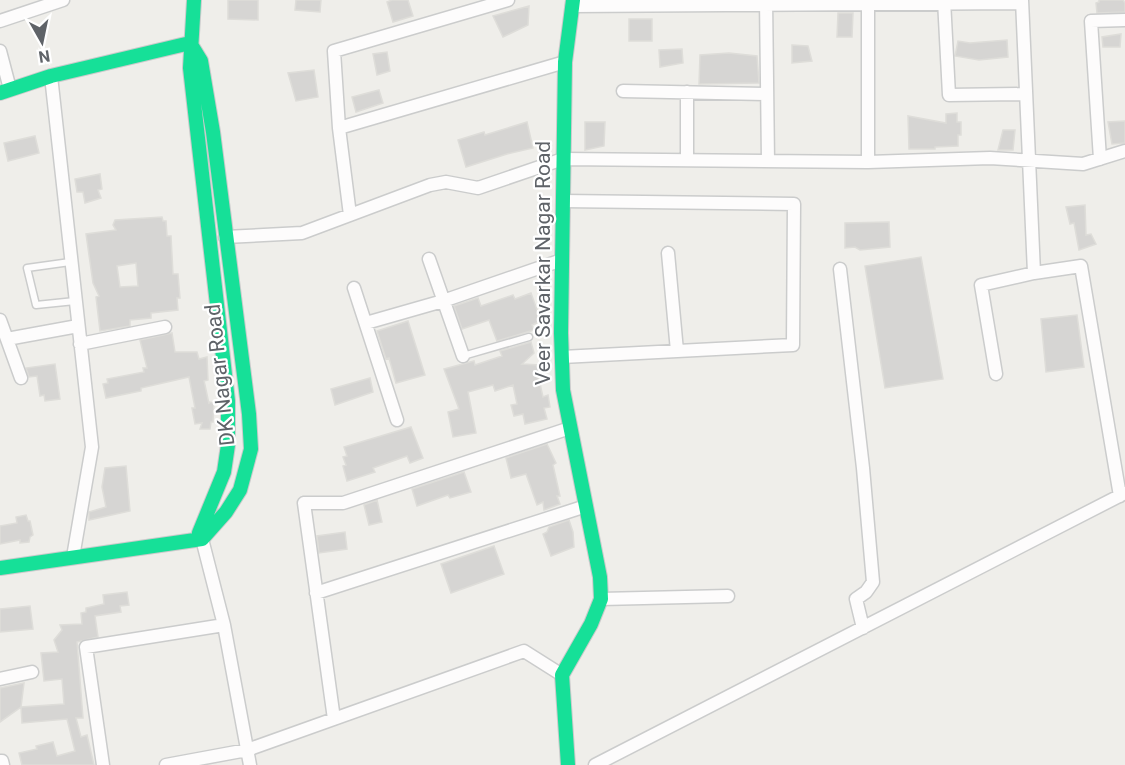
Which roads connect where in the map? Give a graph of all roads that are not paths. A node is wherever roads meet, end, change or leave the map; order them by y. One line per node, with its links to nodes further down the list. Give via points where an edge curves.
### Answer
1 (63, 0): 10 (street)
2 (194, 0): 11 (main road)
3 (508, 0): 20 (street, via 334,51)
4 (1022, 1): 7 (street); 19 (street)
5 (766, 2): 6 (street); 8 (street); 18 (street)
6 (868, 2): 7 (street); 27 (street)
7 (944, 2): 19 (street, via 949,95)
8 (572, 3): 13 (main road, Veer Savarkar Nagar Road)
9 (1125, 20): 23 (street, via 1091,21)
10 (0, 21)
11 (190, 43): 14 (main road); 30 (main road, DK Nagar Road, via 201,61); 56 (main road, DK Nagar Road, via 229,441 224,471)
12 (0, 51): 15 (street)
13 (565, 62): 20 (street); 22 (main road, Veer Savarkar Nagar Road)
14 (51, 76): 15 (main road); 34 (street)
15 (5, 91)
16 (623, 92): 17 (street)
17 (687, 93): 18 (street); 24 (street)
18 (767, 93): 25 (street)
19 (1026, 94): 26 (street)
20 (339, 128): 29 (street)
21 (1125, 151): 23 (street)
22 (563, 159): 24 (street); 28 (main road, Veer Savarkar Nagar Road); 29 (street, via 478,188 446,182 430,185)
23 (1100, 159): 26 (street, via 1083,165)
24 (687, 160): 25 (street)
25 (768, 161): 27 (street)
26 (1029, 161): 27 (street, via 990,158); 36 (street)
27 (868, 162)
28 (563, 201): 33 (main road, Veer Savarkar Nagar Road); 47 (street, via 794,204 793,345)
29 (350, 215): 30 (street, via 302,233)
30 (225, 237): 56 (main road, DK Nagar Road, via 251,449 240,490 226,512)
31 (668, 253): 47 (street)
32 (429, 259): 39 (street)
33 (562, 260): 39 (street); 49 (main road, Veer Savarkar Nagar Road)
34 (70, 262): 38 (street); 38 (lane, via 27,268 36,305)
35 (840, 269): 63 (street, via 873,582 856,599)
36 (1034, 273): 50 (street, via 981,285); 54 (street, via 1081,266)
37 (354, 288): 41 (street)
38 (75, 301): 42 (street)
39 (444, 301): 41 (street); 48 (street)
40 (0, 320): 45 (street)
41 (366, 323): 52 (street)
42 (78, 326): 45 (street); 46 (street)
43 (165, 327): 46 (street)
44 (530, 337): 48 (lane)
45 (7, 339): 51 (street)
46 (80, 344): 57 (street, via 92,447)
47 (677, 351): 49 (street)
48 (463, 356)
49 (562, 357): 53 (main road, Veer Savarkar Nagar Road)
50 (996, 374)
51 (21, 378)
52 (397, 420)
53 (570, 428): 55 (main road, Veer Savarkar Nagar Road); 59 (street, via 343,503 304,503)
54 (1123, 495): 63 (street)
55 (586, 506): 59 (street); 61 (main road, Veer Savarkar Nagar Road)
56 (199, 540): 57 (main road); 62 (street)
57 (73, 557): 58 (main road)
58 (0, 568)
59 (316, 593): 67 (street)
60 (728, 596): 61 (street)
61 (601, 599): 65 (main road, Veer Savarkar Nagar Road)
62 (224, 625): 68 (street); 71 (street, via 86,646)
63 (863, 628): 75 (street)
64 (32, 672): 66 (street)
65 (562, 675): 67 (street, via 524,651); 74 (main road)
66 (0, 679)
67 (334, 719): 68 (street)
68 (247, 750): 72 (street); 73 (street)
69 (0, 761): 70 (street)
70 (3, 765)
71 (103, 765)
72 (166, 765)
73 (250, 765)
74 (568, 765)
75 (595, 765)

